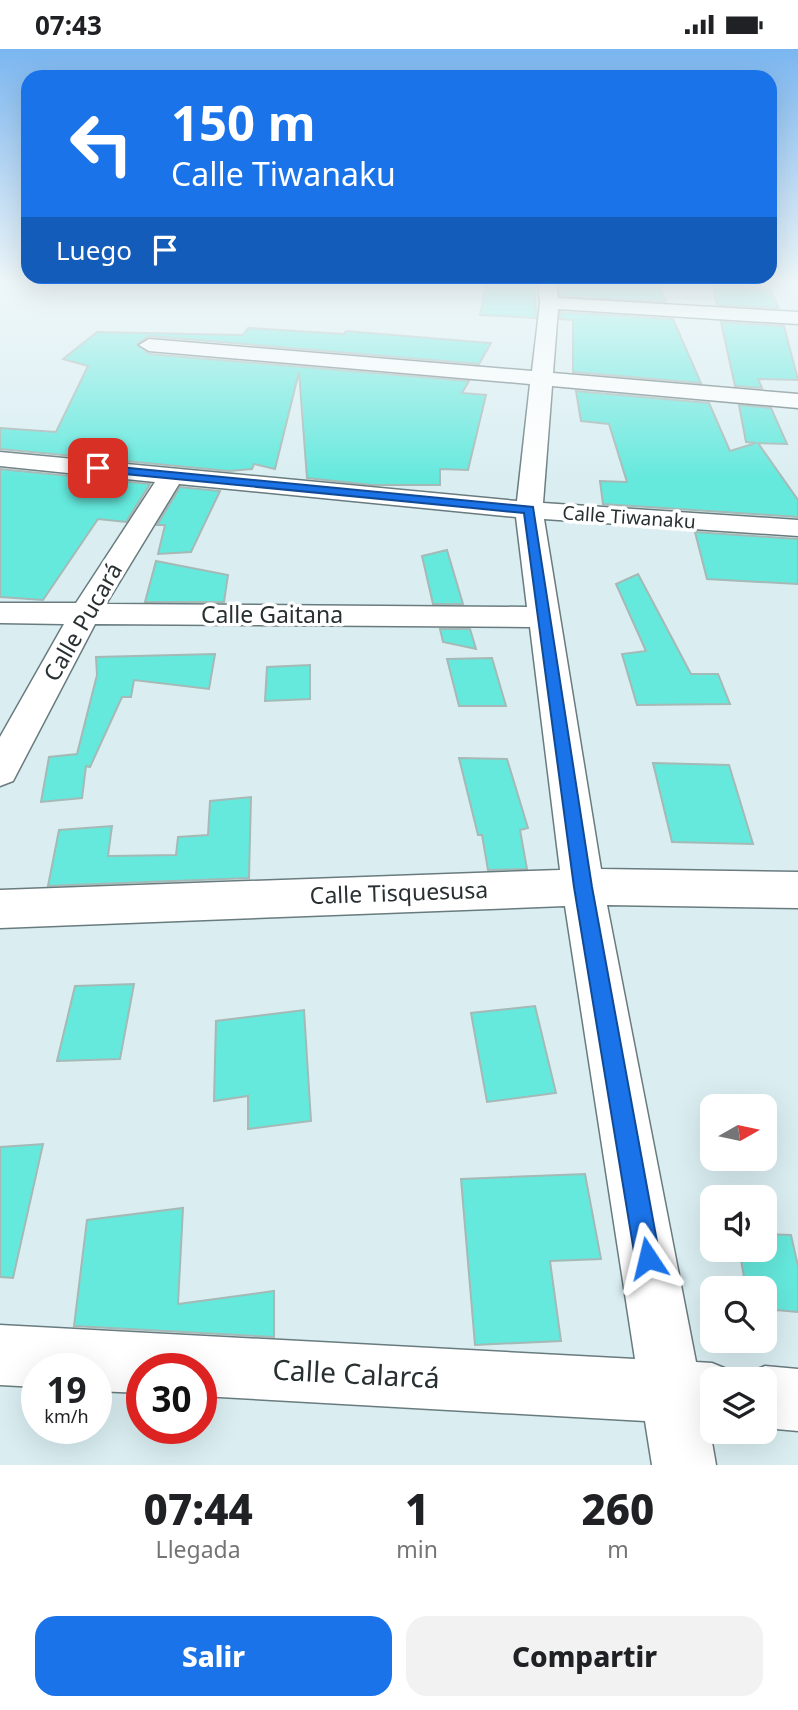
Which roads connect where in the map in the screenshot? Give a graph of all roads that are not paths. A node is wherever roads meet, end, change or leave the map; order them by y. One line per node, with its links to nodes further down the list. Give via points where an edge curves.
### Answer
1 (172, 347): 3 (street)
2 (544, 347): 3 (street)
3 (541, 381): 4 (street); 7 (street)
4 (798, 401)
5 (0, 459): 6 (street, Calle Tiwanaku)
6 (172, 475): 7 (street, Calle Tiwanaku); 10 (street, Calle Pucará)
7 (529, 510): 8 (street, Calle Tiwanaku); 11 (street)
8 (798, 528)
9 (0, 613): 10 (street, Calle Gaitana)
10 (85, 613): 11 (street, Calle Gaitana); 12 (street, Calle Pucará)
11 (545, 617): 13 (street)
12 (0, 771)
13 (583, 887): 14 (street, Calle Tisquesusa); 15 (street, Calle Tisquesusa); 17 (street)
14 (798, 890)
15 (0, 909)
16 (0, 1355): 17 (street, Calle Calarcá)
17 (692, 1392): 20 (street)
18 (777, 1398): 19 (street)
19 (798, 1399)
20 (684, 1465)

